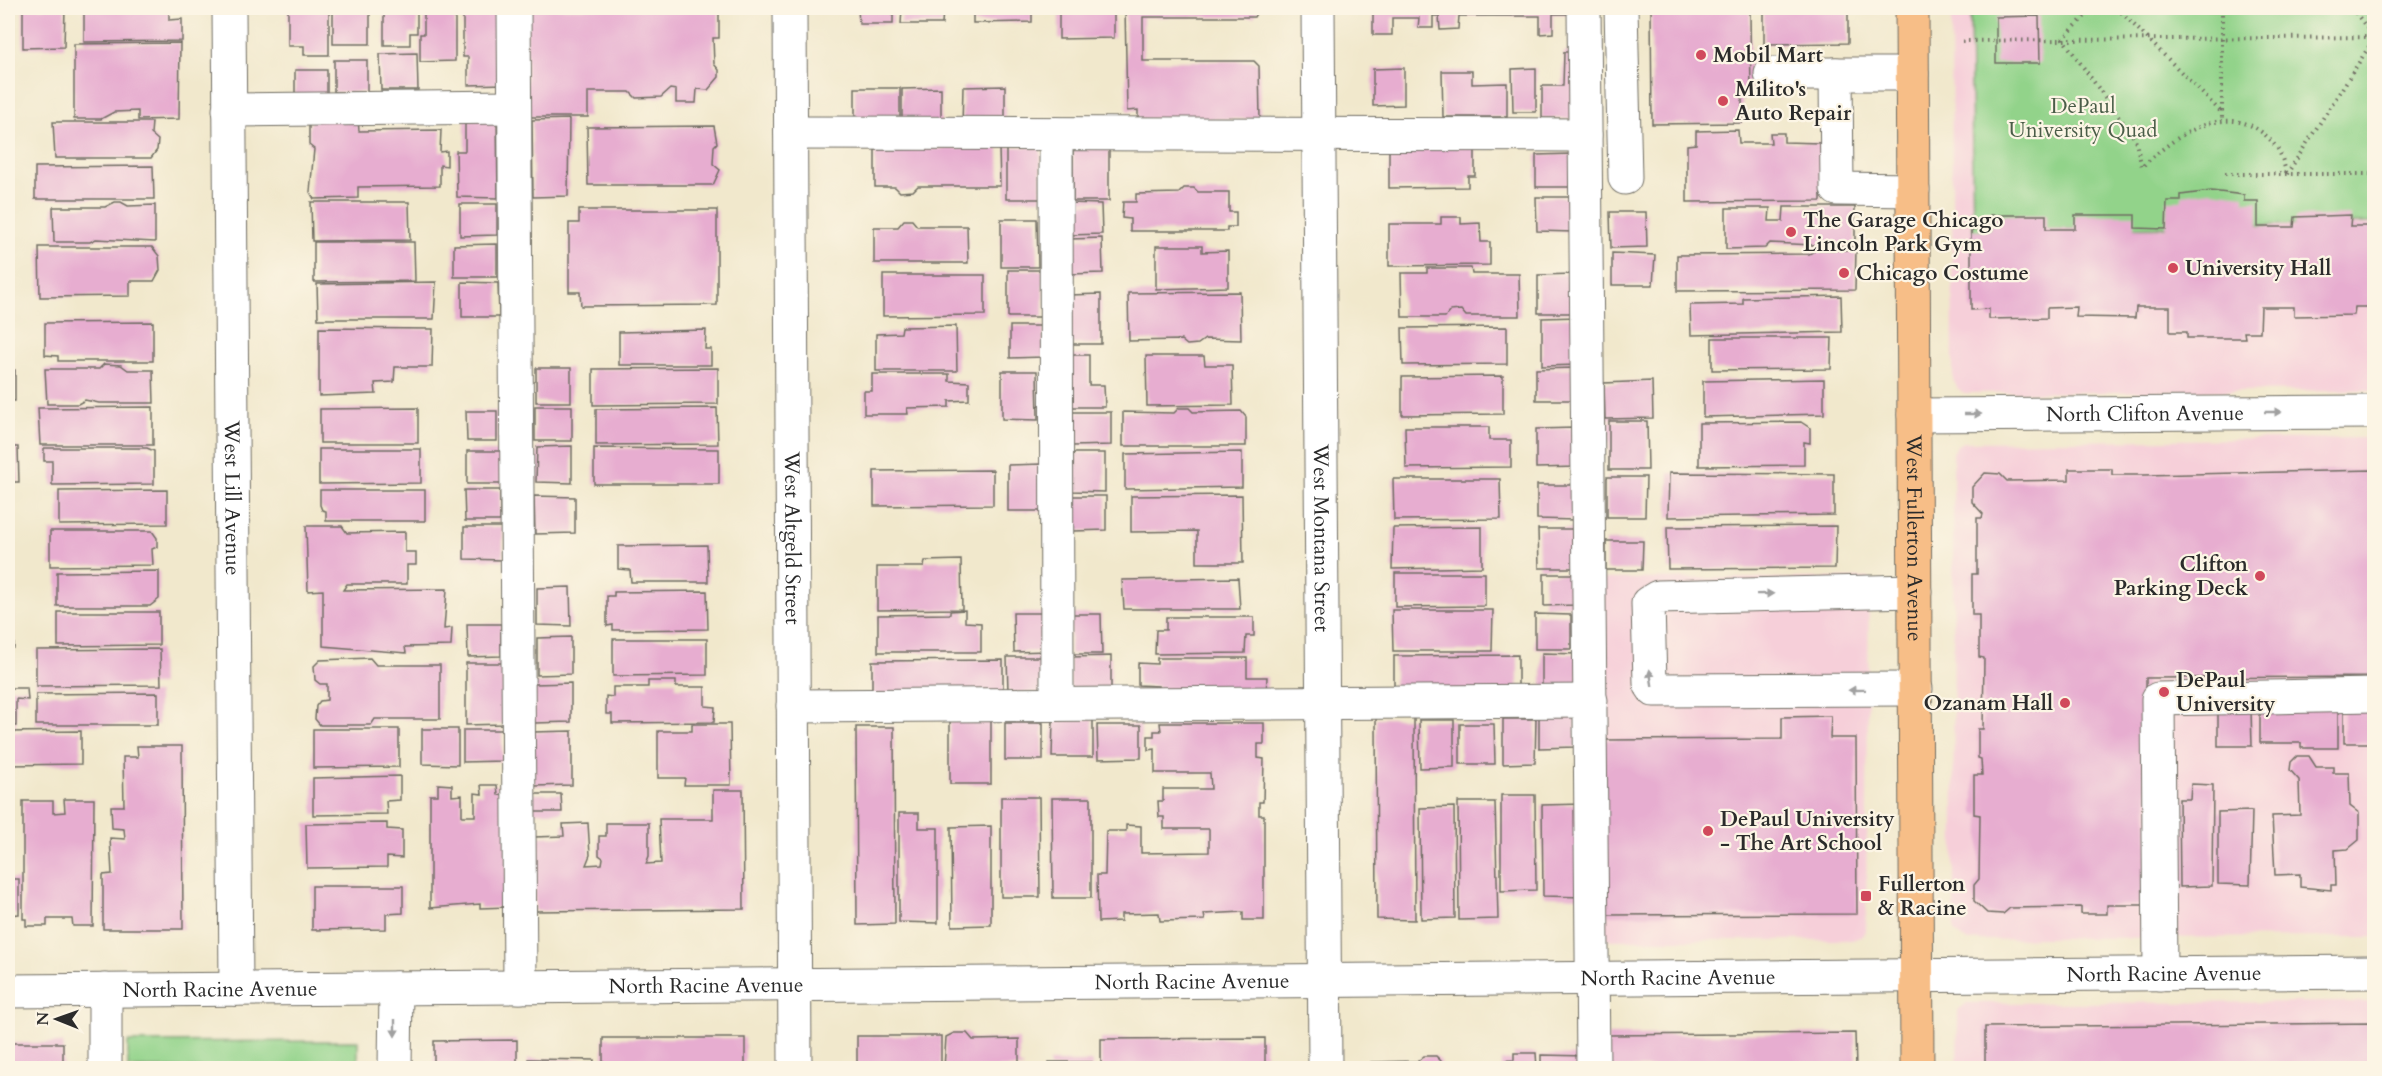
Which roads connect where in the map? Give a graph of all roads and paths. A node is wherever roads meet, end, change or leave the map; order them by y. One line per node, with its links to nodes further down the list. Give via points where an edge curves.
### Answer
1 (229, 8): 21 (street, West Lill Avenue)
2 (514, 8): 20 (street)
3 (790, 8): 24 (street, West Altgeld Street)
4 (1318, 8): 26 (street, West Montana Street)
5 (1584, 8): 27 (street)
6 (1621, 8): 31 (street)
7 (1912, 8): 19 (main road, West Fullerton Avenue)
8 (2092, 8): 14 (path)
9 (2117, 8): 15 (path)
10 (2222, 8): 12 (path)
11 (2352, 8): 13 (path)
12 (2222, 38): 13 (path); 15 (path); 22 (path)
13 (2374, 38): 29 (path)
14 (2063, 39): 15 (path); 16 (path); 23 (path, via 2135,139 2142,167 2186,131)
15 (2146, 39): 22 (path)
16 (1962, 41)
17 (1771, 74): 18 (street)
18 (1836, 74): 19 (street); 32 (street, via 1837,189)
19 (1912, 74): 32 (main road, West Fullerton Avenue)
20 (514, 107): 21 (street); 48 (street)
21 (229, 110): 50 (street, West Lill Avenue)
22 (2222, 113): 23 (path)
23 (2223, 120): 29 (path, via 2253,126 2278,149)
24 (791, 133): 25 (street); 41 (street, West Altgeld Street)
25 (1056, 134): 26 (street); 40 (street)
26 (1319, 134): 27 (street); 39 (street, West Montana Street)
27 (1585, 135): 38 (street)
28 (2225, 174): 29 (path)
29 (2287, 174): 30 (path)
30 (2374, 174)
31 (1625, 178)
32 (1913, 190): 34 (main road, West Fullerton Avenue)
33 (2374, 412): 34 (street, North Clifton Avenue, one-way to 33)
34 (1914, 415): 35 (main road, West Fullerton Avenue)
35 (1915, 591): 36 (main road, West Fullerton Avenue); 36 (street, one-way to 35, via 1654,690 1650,684 1648,603 1658,597)
36 (1916, 689): 44 (main road, West Fullerton Avenue)
37 (2374, 695): 43 (street, via 2158,699)
38 (1591, 701): 39 (street); 45 (street)
39 (1324, 703): 40 (street); 46 (street, West Montana Street)
40 (1057, 704): 41 (street)
41 (794, 706): 47 (street, West Altgeld Street)
42 (2374, 972): 43 (street, North Racine Avenue)
43 (2160, 974): 44 (street, North Racine Avenue)
44 (1917, 976): 45 (street, North Racine Avenue); 60 (main road, West Fullerton Avenue)
45 (1593, 978): 46 (street, North Racine Avenue); 59 (street)
46 (1326, 980): 47 (street, North Racine Avenue); 58 (street, West Montana Street)
47 (794, 985): 48 (street, North Racine Avenue); 57 (street, West Altgeld Street)
48 (520, 987): 49 (street, North Racine Avenue)
49 (396, 988): 50 (street, North Racine Avenue); 56 (street, one-way to 56)
50 (236, 989): 51 (street, North Racine Avenue)
51 (105, 990): 52 (street, North Racine Avenue); 53 (street)
52 (8, 991)
53 (105, 1068)
54 (265, 1068): 55 (path)
55 (293, 1068)
56 (395, 1068)
57 (795, 1068)
58 (1325, 1068)
59 (1593, 1068)
60 (1917, 1068)

